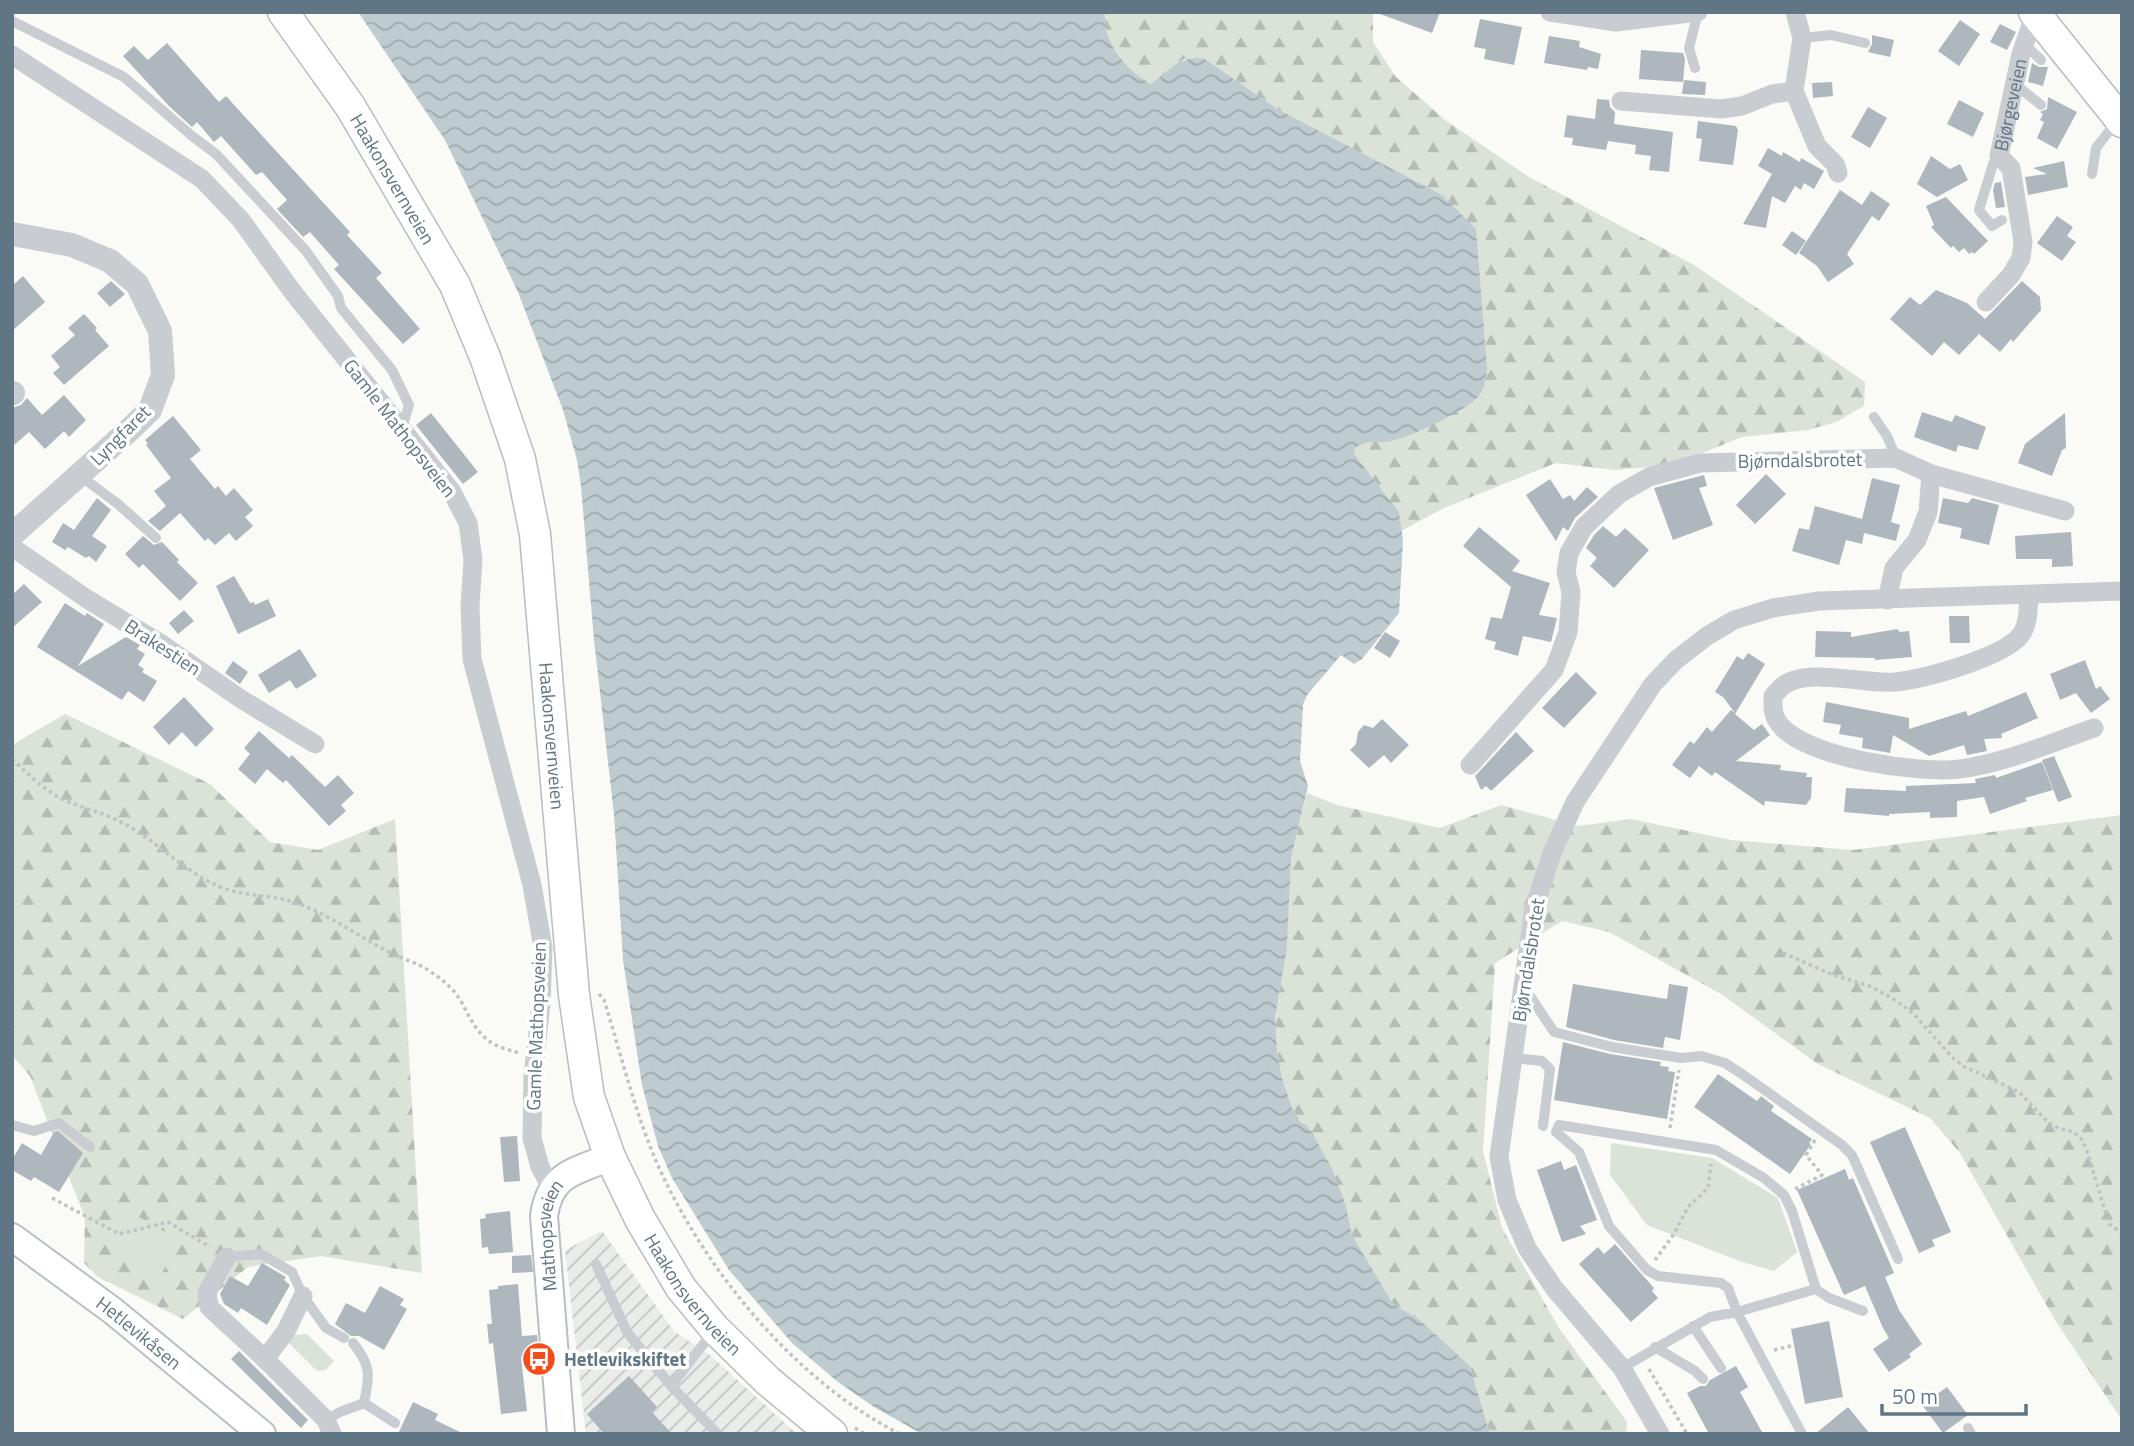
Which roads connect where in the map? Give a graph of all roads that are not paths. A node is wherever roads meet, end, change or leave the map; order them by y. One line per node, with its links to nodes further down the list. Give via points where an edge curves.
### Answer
1 (284, 12): 44 (main road, Haakonsvernveien, via 350,106 455,285 520,459 536,547 574,995 589,1097)
2 (1550, 12): 3 (street, via 1616,22)
3 (1698, 12): 12 (lane, via 1689,48)
4 (1795, 12): 7 (street)
5 (2036, 15): 9 (street, Bjørgeveien); 17 (main road, Bjørgeveien)
6 (12, 21): 25 (lane, via 124,77 216,154 306,251 338,296 341,308 391,370 409,405)
7 (1802, 38): 8 (lane, via 1831,35); 14 (street)
8 (1865, 44)
9 (2025, 45): 11 (lane); 13 (street, Bjørgeveien)
10 (12, 55): 25 (street, Gamle Mathopsveien, via 202,179 241,220)
11 (2041, 60)
12 (1695, 68)
13 (2016, 85): 16 (lane); 18 (street, Bjørgeveien)
14 (1794, 91): 15 (street, via 1721,109); 19 (street, via 1817,146)
15 (1620, 101)
16 (2040, 104)
17 (2120, 120): 20 (lane, via 2096,148)
18 (1999, 156): 21 (lane, via 1979,210 1992,226); 23 (street, Bjørgeveien, via 2011,168 2023,242 2021,258 2011,275)
19 (1838, 173)
20 (2092, 174)
21 (2002, 220)
22 (12, 234): 28 (street, Lyngfaret, via 72,245 110,261 138,284 160,331 163,375 150,410)
23 (1986, 302)
24 (1874, 417): 26 (lane)
25 (402, 428): 45 (street, Gamle Mathopsveien, via 452,492 468,523 473,560 472,659 532,885 543,948 532,1138)
26 (1896, 458): 27 (street, Bjørndalsbrotet); 38 (street, Bjørndalsbrotet, via 1700,463 1649,477 1619,494 1584,527 1569,553 1568,632 1554,670)
27 (1931, 474): 29 (street, Bjørndalsbrotet); 35 (street, via 1928,512 1917,540 1895,568)
28 (78, 475): 30 (street, Lyngfaret); 31 (lane, Lyngfaret)
29 (2065, 511)
30 (12, 535)
31 (156, 538)
32 (12, 547): 37 (street, Brakestien)
33 (2122, 592): 34 (street, Bjørndalsbrotet)
34 (2029, 594): 35 (street, Bjørndalsbrotet); 36 (street, via 2020,635 2001,650 1954,668 1895,682 1808,677 1786,683 1773,696 1772,713 1782,727 1805,743 1863,762 1912,768 1958,769)
35 (1887, 600): 39 (street, Bjørndalsbrotet, via 1819,601 1734,620 1676,660 1653,684 1582,792 1552,853 1534,908)
36 (2094, 728)
37 (315, 744)
38 (1470, 765)
39 (1521, 993): 40 (street, Bjørndalsbrotet); 48 (lane, via 1530,996 1554,1032 1725,1063 1821,1130 1852,1155)
40 (1513, 1058): 42 (lane, via 1542,1061 1550,1069); 58 (street, Bjørndalsbrotet, via 1499,1157 1507,1200 1527,1248 1554,1288)
41 (12, 1125): 43 (lane, via 34,1131 59,1122)
42 (1543, 1126)
43 (90, 1147)
44 (610, 1157): 45 (main road, Mathopsveien, via 563,1177); 55 (main road, Haakonsvernveien, via 681,1288)
45 (552, 1189): 66 (main road, Mathopsveien, via 544,1216)
46 (12, 1237): 65 (main road, Hetlevikåsen, via 113,1311)
47 (227, 1257): 51 (lane, via 261,1254 292,1272); 57 (street, via 207,1292 209,1307)
48 (1898, 1259)
49 (596, 1264): 61 (lane, via 627,1332)
50 (1816, 1289): 52 (lane); 53 (lane); 53 (lane, via 1792,1211 1784,1195 1764,1178 1716,1150 1559,1125 1556,1132 1578,1152 1609,1226 1647,1270 1658,1276 1721,1283)
51 (303, 1296): 57 (street, via 286,1332); 62 (lane, via 326,1328 349,1340 365,1358 368,1386)
52 (1863, 1311)
53 (1737, 1312): 54 (lane); 70 (lane)
54 (1693, 1326): 56 (lane); 59 (lane)
55 (715, 1329): 61 (lane); 68 (main road, Haakonsvernveien)
56 (1655, 1347): 58 (lane); 60 (lane)
57 (265, 1359): 64 (street)
58 (1622, 1368): 69 (street, Bjørndalsbrotet)
59 (1721, 1368)
60 (1703, 1379)
61 (671, 1386): 67 (lane)
62 (364, 1403): 63 (lane); 64 (lane, via 340,1412)
63 (395, 1423)
64 (329, 1427)
65 (262, 1434)
66 (561, 1434)
67 (718, 1434)
68 (832, 1434)
69 (1660, 1434)
70 (1802, 1434)

